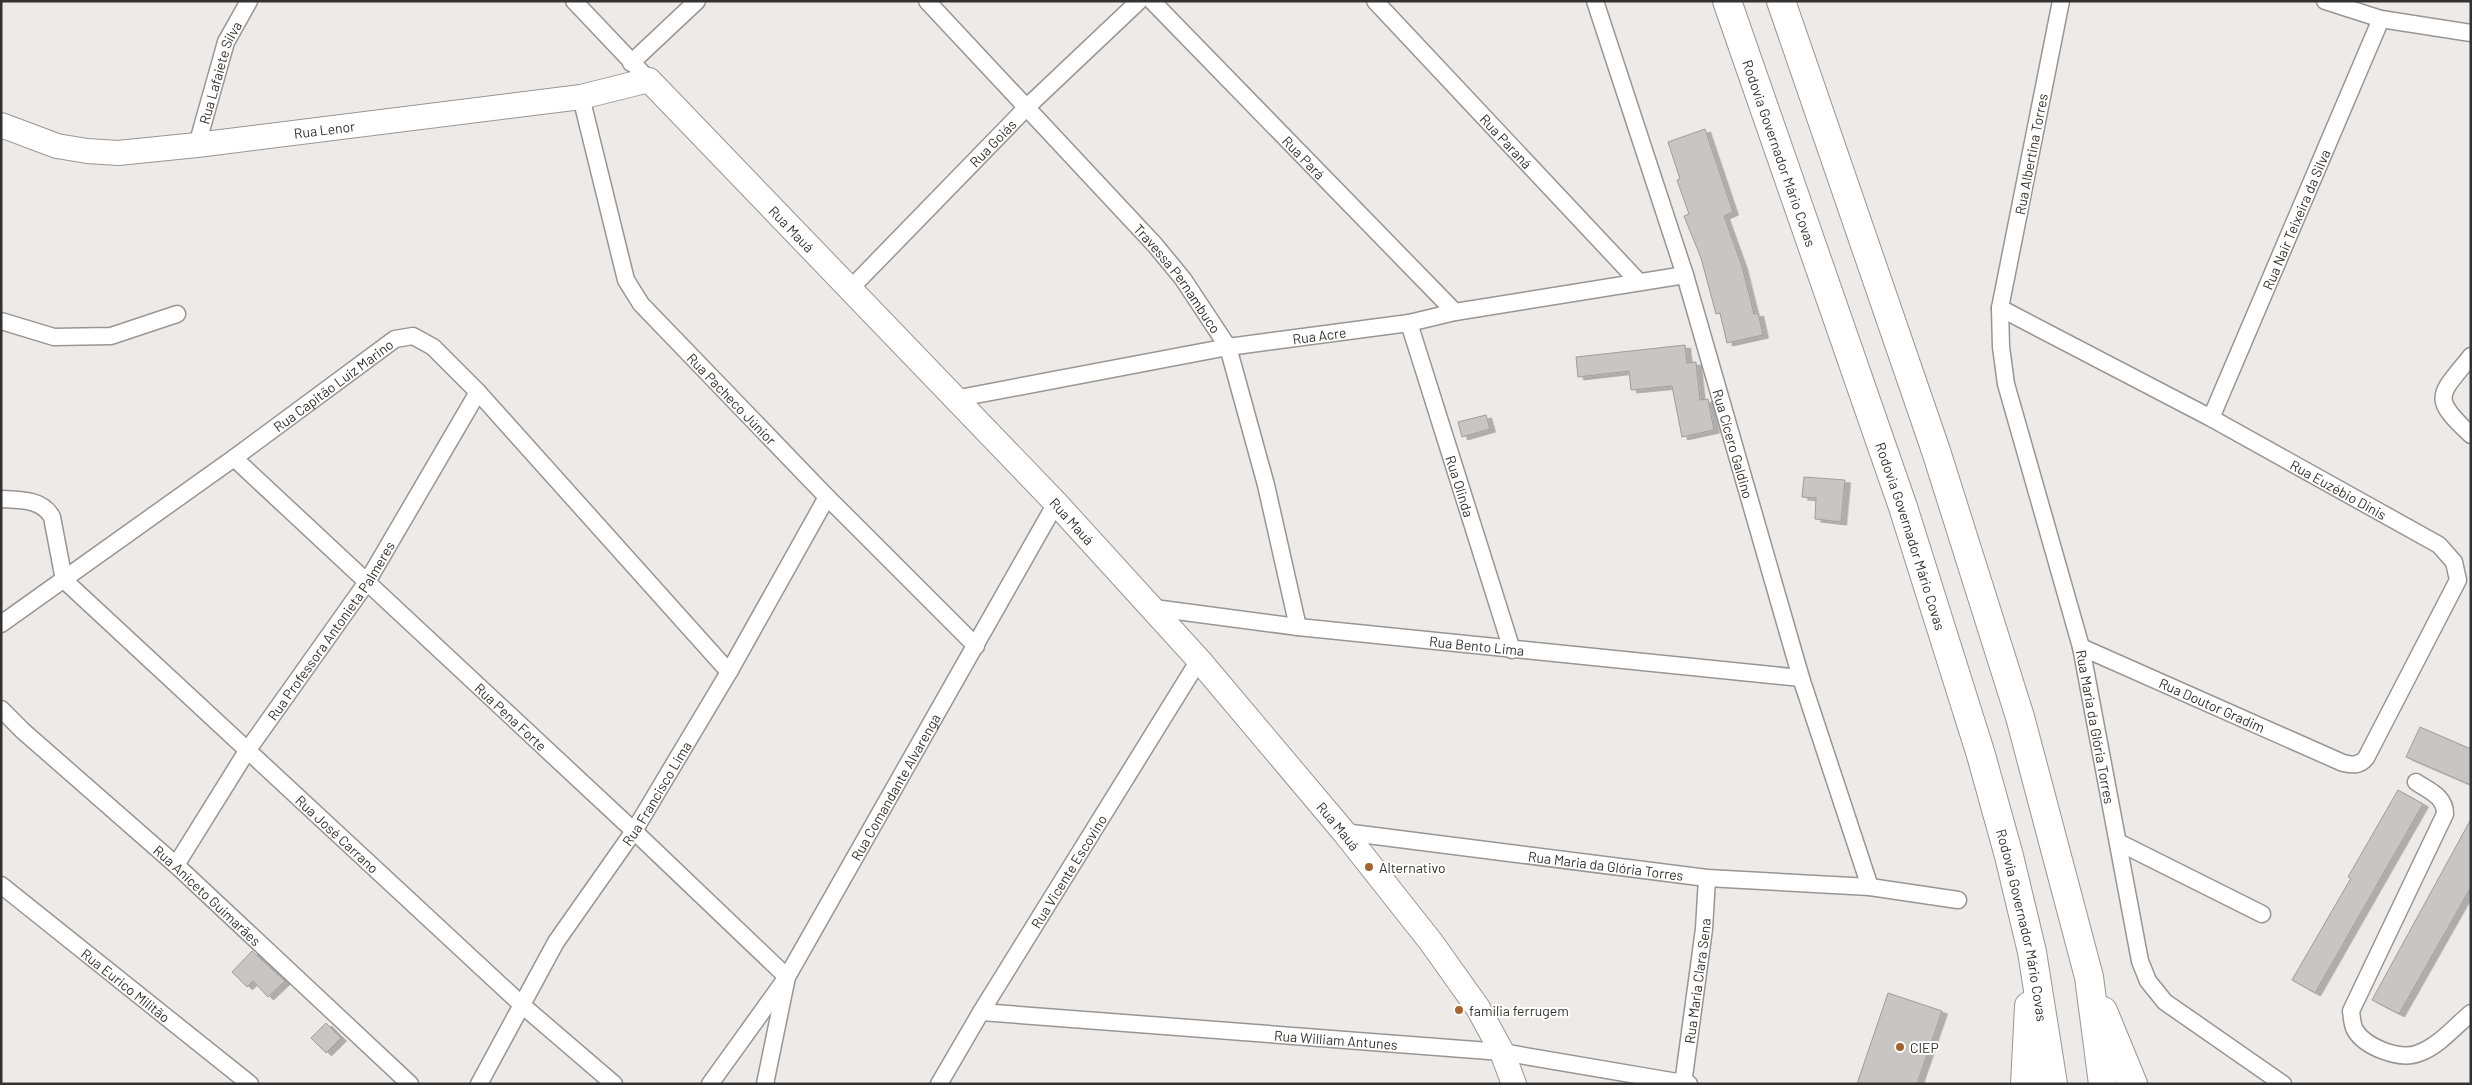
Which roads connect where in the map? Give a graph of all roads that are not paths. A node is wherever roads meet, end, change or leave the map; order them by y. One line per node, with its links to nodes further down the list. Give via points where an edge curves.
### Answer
1 (249, 1): 20 (street, Rua Lafaiete Silva, via 226,42)
2 (574, 1): 15 (street, Rua Mauá)
3 (697, 1): 15 (street)
4 (926, 1): 18 (street, Travessa Pernambuco)
5 (1139, 1): 18 (street, Rua Goiás)
6 (1152, 1): 25 (street, Rua Pará)
7 (1375, 1): 22 (street, Rua Paraná)
8 (1595, 1): 21 (street, Rua Cícero Galdino)
9 (1727, 1): 63 (highway, Rodovia Governador Mário Covas, via 1903,508 1981,755)
10 (1781, 1): 65 (highway, via 1936,451 2020,716)
11 (2061, 1): 24 (street, Rua Albertina Torres)
12 (2325, 1): 13 (street)
13 (2382, 19): 14 (street); 33 (street, Rua Nair Teixeira da Silva)
14 (2471, 33)
15 (631, 63): 16 (street, Rua Mauá)
16 (649, 80): 17 (street, Rua Lenor); 23 (street, Rua Mauá)
17 (580, 97): 20 (street, Rua Lenor); 36 (street, Rua Pacheco Júnior, via 626,280 641,304)
18 (1028, 107): 23 (street, Rua Goiás); 29 (street, Travessa Pernambuco, via 1178,272)
19 (1, 125): 20 (street, Rua Lenor, via 57,146 87,151 118,153)
20 (197, 145)
21 (1686, 275): 22 (street, Rua Acre); 49 (street, Rua Cícero Galdino)
22 (1638, 282): 25 (street, Rua Acre)
23 (850, 288): 32 (street, Rua Mauá)
24 (2000, 308): 33 (street, Rua Euzébio Dinis); 45 (street, Rua Maria da Glória Torres, via 2006,384)
25 (1455, 312): 28 (street, Rua Acre)
26 (177, 314): 27 (street, via 111,336 54,336)
27 (1, 321)
28 (1409, 323): 29 (street, Rua Acre); 46 (street, Rua Olinda)
29 (1228, 347): 32 (street, Rua Acre); 43 (street, Travessa Pernambuco, via 1266,485)
30 (2471, 356): 34 (street, via 2442,396 2450,415)
31 (478, 392): 35 (street, Rua Capitão Luiz Marino, via 433,347 413,336 395,340); 40 (street, Rua Professora Antonieta Palmeres); 48 (street, Rua Capitão Luiz Marino)
32 (954, 399): 38 (street, Rua Mauá)
33 (2211, 418): 52 (street, Rua Euzébio Dinis, via 2439,545 2454,562 2458,580 2366,758 2354,765)
34 (2471, 435)
35 (234, 458): 39 (street, Rua Capitão Luiz Marino); 40 (street, Rua Pena Forte)
36 (827, 497): 44 (street, Rua Pacheco Júnior); 48 (street, Rua Francisco Lima)
37 (1, 499): 39 (street, via 37,503 47,508 52,517)
38 (1056, 503): 41 (street, Rua Mauá); 44 (street, Rua Comandante Alvarenga)
39 (64, 580): 42 (street, Rua Capitão Luiz Marino); 51 (street, Rua José Carrano)
40 (367, 582): 51 (street, Rua Professora Antonieta Palmeres); 54 (street, Rua Pena Forte)
41 (1154, 608): 43 (street, Rua Bento Lima); 47 (street, Rua Mauá)
42 (1, 624)
43 (1298, 627): 46 (street, Rua Bento Lima)
44 (976, 646): 64 (street, Rua Comandante Alvarenga)
45 (2081, 647): 52 (street, Rua Doutor Gradim); 56 (street, Rua Maria da Glória Torres)
46 (1512, 650): 49 (street, Rua Bento Lima)
47 (1200, 660): 55 (street, Rua Mauá); 67 (street, Rua Vicente Escovino)
48 (729, 672): 54 (street, Rua Francisco Lima)
49 (1801, 678): 60 (street, Rua Cícero Galdino)
50 (1, 708): 57 (street, Rua Aniceto Guimarães)
51 (247, 751): 57 (street, Rua Professora Antonieta Palmeres); 66 (street, Rua José Carrano)
52 (2343, 763)
53 (2416, 782): 68 (street, via 2439,797 2445,806 2445,814 2351,1011 2353,1028 2365,1042 2402,1055 2419,1054)
54 (634, 831): 64 (street, Rua Pena Forte); 66 (street, Rua Francisco Lima, via 556,942)
55 (1344, 832): 58 (street, Rua Maria da Glória Torres); 69 (street, Rua Mauá, via 1431,942 1478,1008)
56 (2118, 842): 62 (street); 83 (street, Rua Maria da Glória Torres, via 2140,962 2148,981 2166,1002)
57 (176, 865): 72 (street, Rua Aniceto Guimarães)
58 (1707, 878): 60 (street, Rua Maria da Glória Torres); 70 (street, Rua Maria Clara Sena)
59 (1, 885): 71 (street, Rua Eurico Militão)
60 (1870, 887): 61 (street, Rua Maria da Glória Torres)
61 (1958, 900)
62 (2262, 914)
63 (2032, 952): 79 (highway); 80 (highway, Rodovia Governador Mário Covas)
64 (787, 977): 75 (street); 76 (street, Rua Comandante Alvarenga)
65 (2089, 977): 81 (highway); 82 (highway)
66 (522, 1005): 73 (street, Rua Francisco Lima); 74 (street, Rua José Carrano)
67 (981, 1012): 69 (street, Rua William Antunes); 77 (street, Rua Vicente Escovino)
68 (2471, 1013)
69 (1502, 1052): 70 (street, Rua William Antunes); 78 (street, Rua Mauá)
70 (1685, 1083)
71 (250, 1084)
72 (410, 1084)
73 (479, 1084)
74 (614, 1084)
75 (710, 1084)
76 (765, 1084)
77 (940, 1084)
78 (1514, 1084)
79 (2025, 1084)
80 (2053, 1084)
81 (2103, 1084)
82 (2133, 1084)
83 (2283, 1084)

